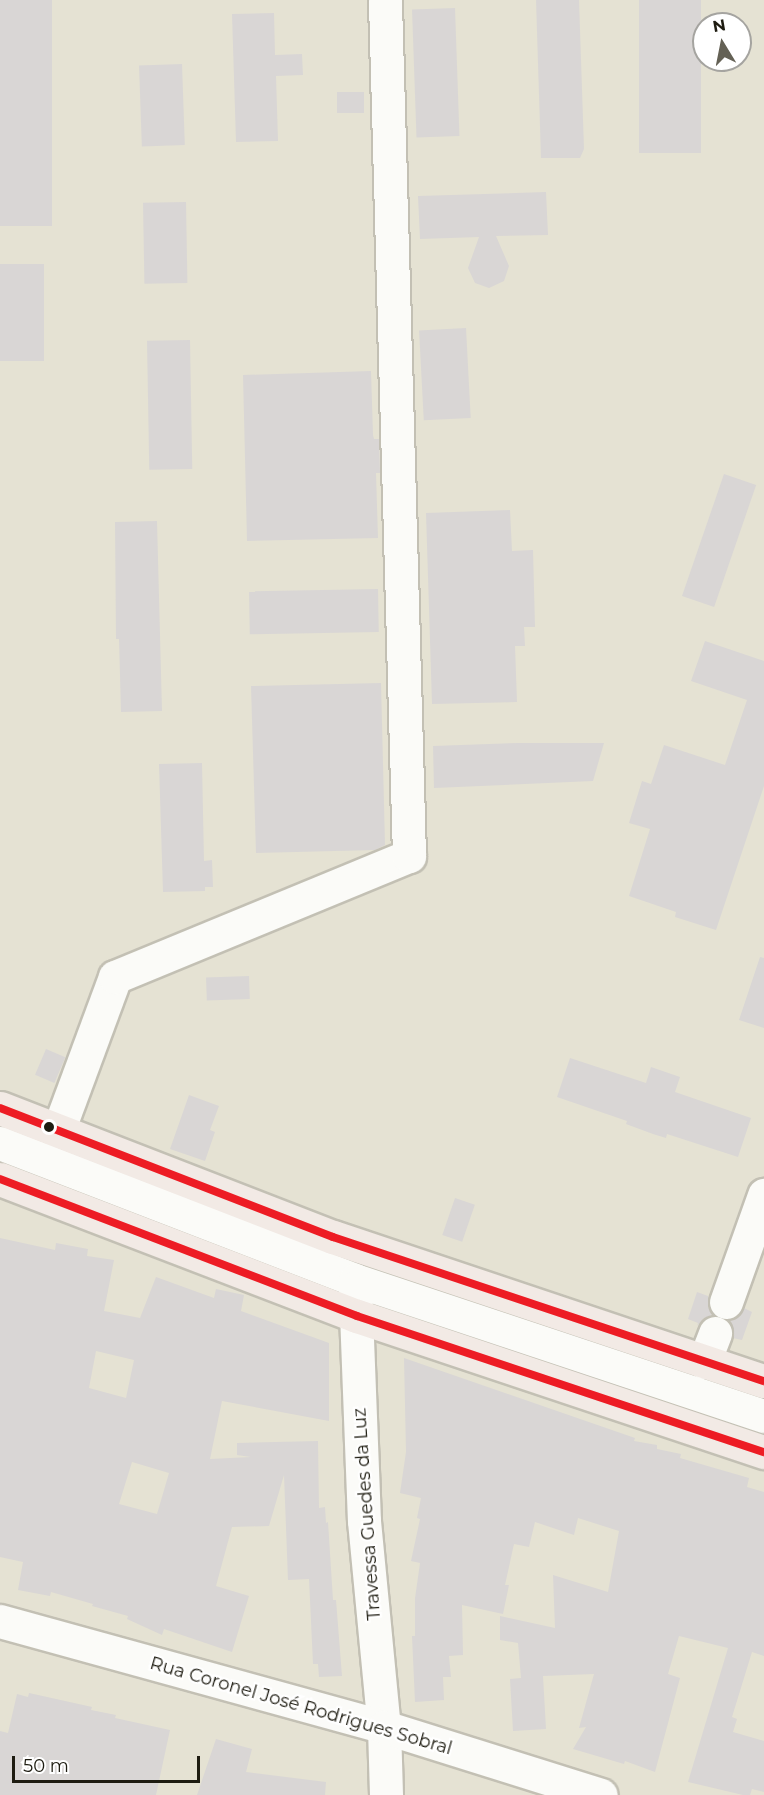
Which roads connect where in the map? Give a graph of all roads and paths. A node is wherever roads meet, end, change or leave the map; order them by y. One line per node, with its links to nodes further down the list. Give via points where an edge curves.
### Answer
1 (385, 0): 3 (street, via 409,856 115,977)
2 (1, 1108): 3 (main road)
3 (58, 1131): 7 (main road)
4 (0, 1143): 8 (street)
5 (0, 1179): 10 (main road)
6 (764, 1195): 9 (street)
7 (333, 1237): 8 (street, Travessa Guedes da Luz); 11 (main road, via 710,1348)
8 (355, 1280): 10 (street, Travessa Guedes da Luz); 12 (street)
9 (726, 1302)
10 (357, 1316): 13 (main road); 15 (street, Travessa Guedes da Luz, via 364,1521)
11 (764, 1381)
12 (764, 1416)
13 (764, 1452)
14 (0, 1621): 15 (street, Rua Coronel José Rodrigues Sobral)
15 (384, 1727): 16 (street, Travessa Guedes da Luz); 17 (street, Rua Coronel José Rodrigues Sobral)
16 (386, 1795)
17 (601, 1795)

